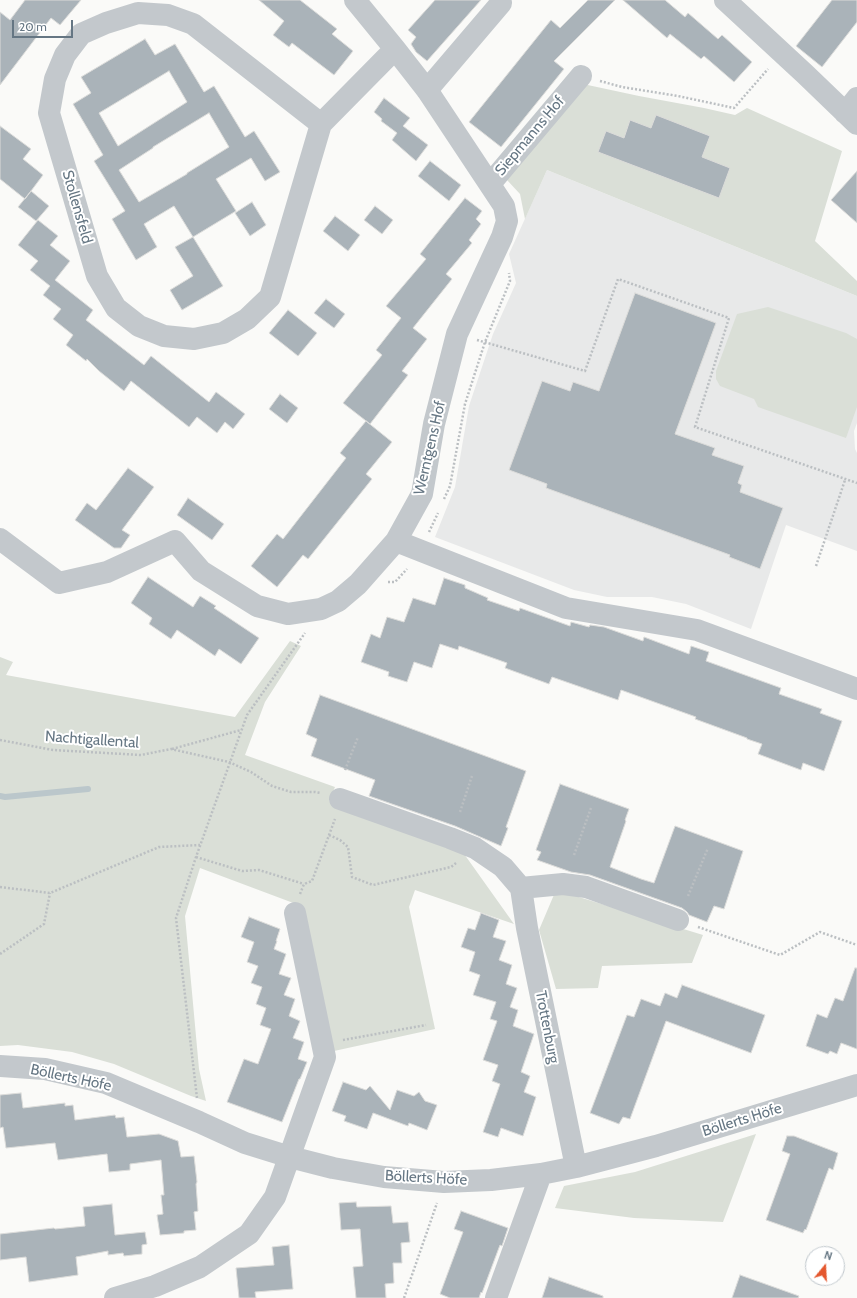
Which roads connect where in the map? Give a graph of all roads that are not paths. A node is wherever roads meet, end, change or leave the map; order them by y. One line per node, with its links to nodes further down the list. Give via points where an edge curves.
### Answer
1 (725, 0): 7 (street, via 782,54)
2 (359, 1): 4 (street, Siepmanns Hof)
3 (501, 3): 6 (street)
4 (395, 49): 6 (street, Siepmanns Hof); 8 (street, Stollensfeld)
5 (582, 76): 9 (street, Siepmanns Hof)
6 (427, 90): 9 (street, Siepmanns Hof)
7 (853, 112)
8 (321, 124): 8 (street, Stollensfeld, via 193,24 168,15 138,13 81,34 65,55 55,79 49,112 97,276 116,308 139,326 164,336 194,339 223,333 247,319 270,297)
9 (490, 184): 11 (street, Werntgens Hof, via 504,206 507,221 457,334 434,424 422,494)
10 (0, 539): 11 (street, Werntgens Hof, via 59,583 107,572 175,541 201,571 257,606 288,614 320,609 338,601 358,584)
11 (396, 540): 12 (street, via 566,608 697,630)
12 (857, 688)
13 (340, 799): 14 (street, via 475,848 503,867)
14 (521, 888): 16 (street, via 563,884 586,886); 20 (street, Trottenburg)
15 (295, 913): 19 (street, via 326,1057)
16 (678, 920)
17 (0, 1066): 19 (street, Böllerts Höfe, via 45,1069 106,1083 245,1143)
18 (857, 1085): 20 (street, Böllerts Höfe, via 656,1146)
19 (290, 1157): 21 (street, Böllerts Höfe, via 384,1177 444,1182); 22 (street, via 275,1197 249,1234 200,1267 155,1286)
20 (576, 1167): 21 (street, Böllerts Höfe)
21 (541, 1174): 23 (street)
22 (114, 1298)
23 (496, 1298)

